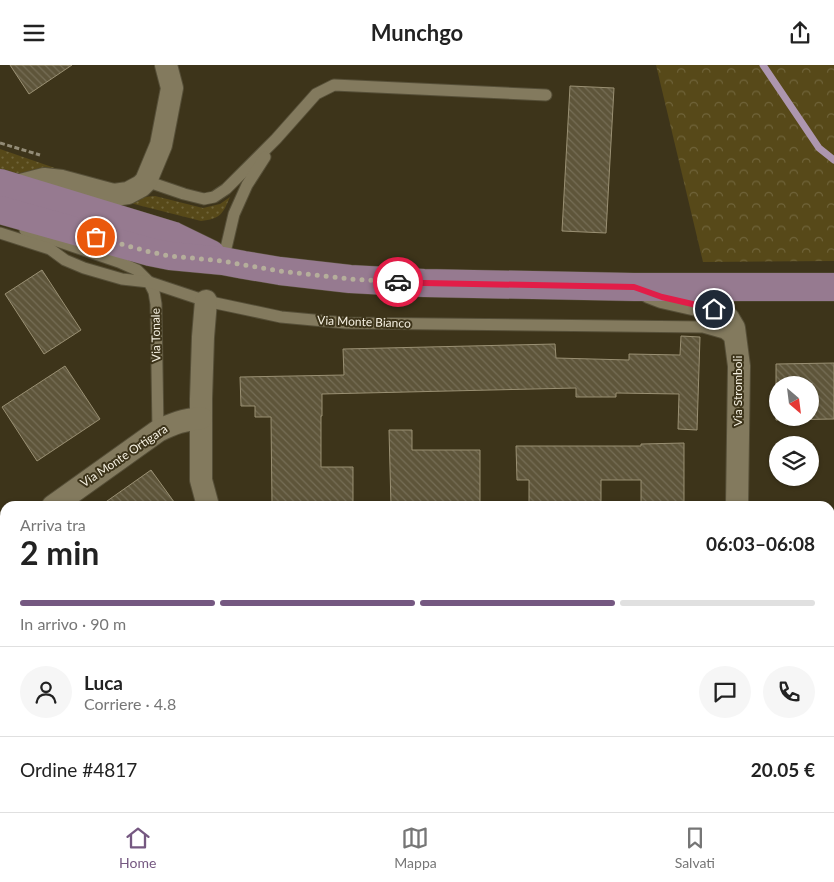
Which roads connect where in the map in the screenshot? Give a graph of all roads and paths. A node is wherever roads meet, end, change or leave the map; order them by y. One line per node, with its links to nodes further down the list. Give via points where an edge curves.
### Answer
1 (166, 65): 4 (street, via 172,88 161,145)
2 (546, 95): 3 (lane, via 334,85 316,94)
3 (276, 139): 4 (lane, via 214,197 204,199); 8 (lane, via 247,185 234,214)
4 (146, 181): 5 (street, via 128,193 114,195 44,179)
5 (4, 193): 8 (main road, via 174,236)
6 (0, 222): 9 (lane, via 119,262 137,270)
7 (0, 233): 9 (lane, Via Monte Bianco, via 50,249 84,268 122,279)
8 (223, 261): 10 (main road, via 350,279)
9 (149, 281): 12 (lane, Via Monte Bianco); 15 (lane, Via Tonale, via 156,304)
10 (634, 287): 11 (main road); 13 (street, Via Stromboli, via 714,309 728,318)
11 (834, 287)
12 (206, 301): 13 (lane, Via Monte Bianco, via 281,317 346,323 703,327 724,333); 14 (street)
13 (737, 343): 18 (street, Via Stromboli, via 740,366)
14 (201, 418): 15 (street, Via Monte Ortigara, via 175,423); 17 (street, via 202,480)
15 (158, 431): 16 (street, Via Monte Ortigara)
16 (60, 501)
17 (207, 501)
18 (737, 501)

